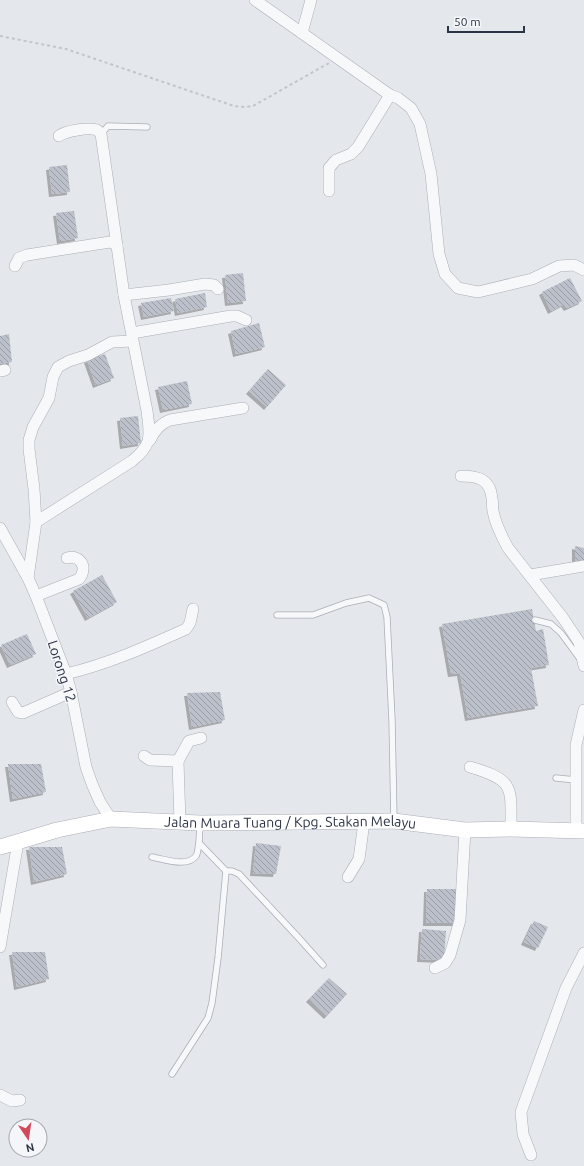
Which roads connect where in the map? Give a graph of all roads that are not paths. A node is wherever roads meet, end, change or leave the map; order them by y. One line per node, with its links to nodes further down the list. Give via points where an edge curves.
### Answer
1 (255, 0): 3 (street)
2 (311, 0): 3 (street)
3 (302, 33): 4 (street)
4 (390, 95): 8 (street, via 358,147 352,154 336,160 329,168); 11 (street, via 411,108 420,124 431,174 439,254 445,274 458,288 478,292 532,279 559,266 574,265)
5 (147, 127): 6 (lane, via 108,126)
6 (101, 134): 7 (street, via 93,129 69,131); 9 (street)
7 (60, 136)
8 (329, 191)
9 (117, 245): 10 (street, via 110,242 27,254 19,258); 13 (street)
10 (15, 266)
11 (584, 270)
12 (218, 289): 13 (street, via 214,285 205,284)
13 (124, 295): 15 (street)
14 (246, 320): 15 (street, via 230,316)
15 (132, 337): 17 (street, via 147,411); 19 (street, via 112,342 58,367 53,377 49,398 29,440)
16 (242, 408): 17 (street, via 170,420 162,423)
17 (149, 440): 19 (street, via 142,452 132,461)
18 (461, 476): 23 (street, via 483,479 490,487 493,511 502,536 508,548)
19 (36, 522): 24 (street)
20 (0, 528): 24 (street, Lorong 12)
21 (67, 558): 25 (street, via 73,556 81,562 83,572 80,579)
22 (584, 566): 23 (street)
23 (530, 575): 29 (street, via 579,642)
24 (28, 578): 25 (street, Lorong 12)
25 (36, 596): 30 (street, Lorong 12)
26 (193, 609): 30 (street, via 190,623 186,628 127,656)
27 (276, 615): 41 (lane, via 313,615 369,598 384,605 387,617 392,720)
28 (535, 620): 29 (lane, via 551,624 561,633)
29 (584, 666)
30 (66, 674): 31 (street, Lorong 12)
31 (71, 692): 32 (street, via 23,713 18,712); 40 (street, Lorong 12, via 86,767 100,802)
32 (12, 702)
33 (584, 710): 39 (street, via 576,745)
34 (201, 738): 36 (street, via 189,740)
35 (144, 756): 36 (street, via 150,760)
36 (178, 761): 42 (street)
37 (470, 767): 45 (street, via 486,772 508,785 511,794)
38 (556, 778): 39 (lane)
39 (577, 780): 47 (street)
40 (111, 819): 42 (main road, Jalan Muara Tuang / Kpg. Stakan Melayu); 48 (main road, Jalan Muara Tuang / Kpg. Stakan Melayu, via 57,830)
41 (394, 821): 43 (main road, Jalan Muara Tuang / Kpg. Stakan Melayu); 46 (main road, Jalan Muara Tuang / Kpg. Stakan Melayu)
42 (180, 822): 44 (main road, Jalan Muara Tuang / Kpg. Stakan Melayu)
43 (364, 822): 44 (main road, Jalan Muara Tuang / Kpg. Stakan Melayu); 53 (street, via 359,859)
44 (200, 823): 49 (lane)
45 (511, 829): 46 (main road, Jalan Muara Tuang / Kpg. Stakan Melayu); 47 (main road, Jalan Muara Tuang / Kpg. Stakan Melayu)
46 (465, 830): 57 (street, via 460,920 446,964)
47 (580, 830)
48 (18, 842): 50 (main road, Jalan Muara Tuang / Kpg. Stakan Melayu); 54 (street)
49 (199, 844): 51 (lane, via 196,855 190,861); 52 (lane)
50 (0, 848)
51 (152, 857)
52 (226, 871): 56 (lane, via 239,874); 58 (lane, via 212,1003 208,1018)
53 (348, 877)
54 (0, 947)
55 (584, 953): 61 (street, via 566,988 521,1112 523,1134)
56 (323, 965)
57 (435, 968)
58 (172, 1074)
59 (0, 1095): 60 (street, via 12,1101)
60 (20, 1100)
61 (531, 1155)

